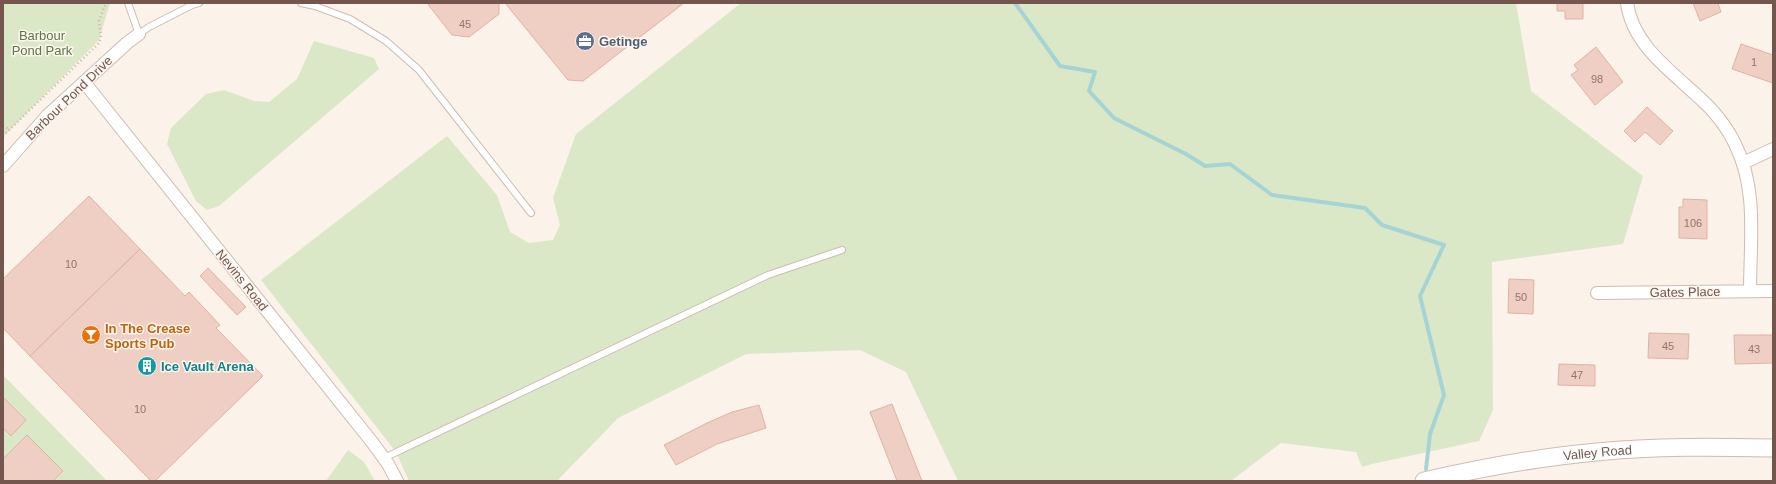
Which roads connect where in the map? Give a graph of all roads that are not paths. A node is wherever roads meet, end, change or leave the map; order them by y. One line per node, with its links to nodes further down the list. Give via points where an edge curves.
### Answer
1 (128, 3): 5 (lane)
2 (199, 3): 5 (lane)
3 (303, 3): 10 (lane, via 350,19 386,41 419,70)
4 (1627, 3): 8 (street, via 1632,22 1641,38 1652,53 1711,109 1728,132)
5 (138, 34): 6 (street, Barbour Pond Drive)
6 (84, 82): 9 (street, Barbour Pond Drive, via 47,116); 16 (street, Nevins Road)
7 (1773, 149): 8 (street)
8 (1743, 162): 12 (street, via 1751,210)
9 (3, 166)
10 (531, 213)
11 (842, 250): 16 (lane, via 768,275)
12 (1750, 291): 13 (street, Gates Place); 14 (street, Gates Place)
13 (1773, 291)
14 (1597, 293)
15 (1773, 448): 18 (main road, Valley Road, via 1660,448 1598,452 1549,457)
16 (384, 458): 17 (street, Nevins Road)
17 (397, 481)
18 (1424, 481)

